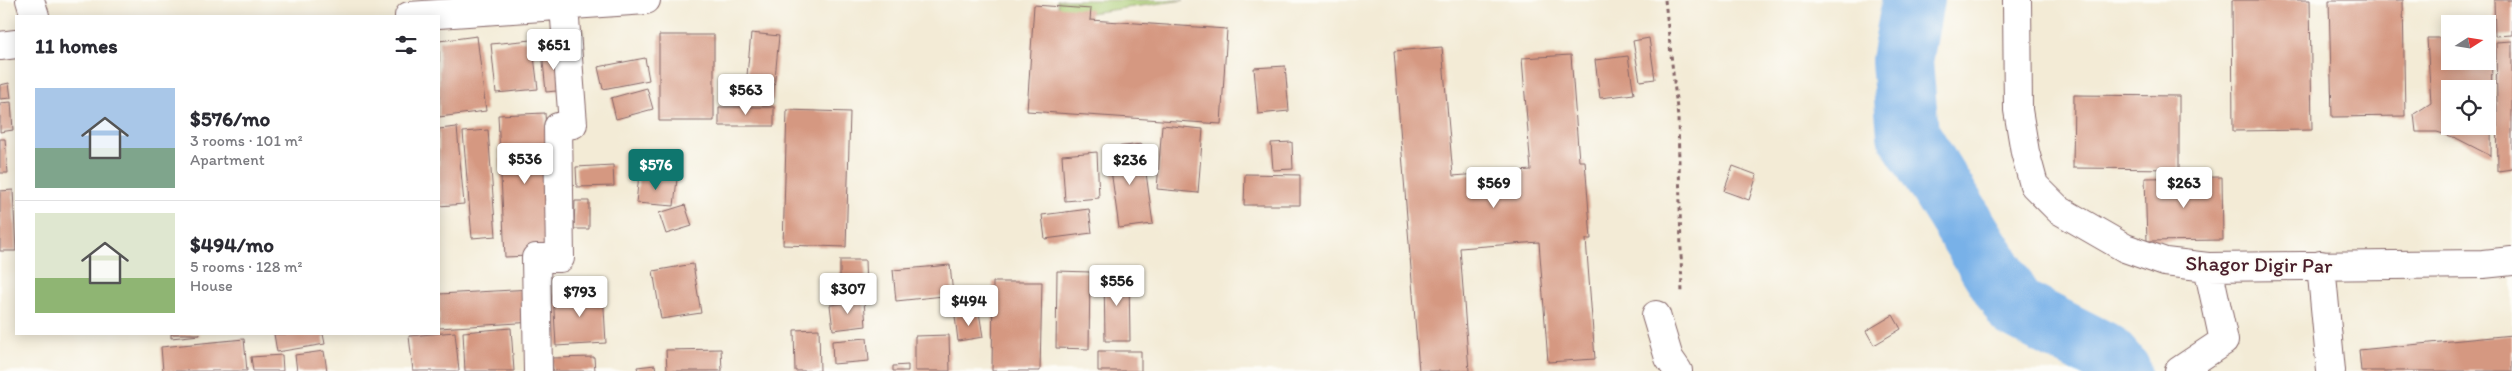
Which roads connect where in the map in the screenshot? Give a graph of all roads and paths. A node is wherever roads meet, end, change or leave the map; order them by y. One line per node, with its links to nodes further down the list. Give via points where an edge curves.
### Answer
1 (30, 0): 6 (street)
2 (646, 0): 5 (street)
3 (1665, 0): 13 (path, via 1678,118)
4 (2017, 0): 12 (street, Shagor Digir Par, via 2018,110 2034,185 2059,210 2125,248 2165,262)
5 (564, 6): 7 (street); 15 (street, via 573,124 558,127 560,258 536,258)
6 (35, 15)
7 (424, 15)
8 (15, 44): 9 (street)
9 (0, 46)
10 (2512, 261): 11 (street, Shagor Digir Par)
11 (2321, 265): 12 (street, Shagor Digir Par); 18 (street)
12 (2208, 267): 17 (street, via 2224,341)
13 (1682, 296)
14 (1656, 315): 16 (street, via 1669,358)
15 (538, 371)
16 (1678, 371)
17 (2179, 371)
18 (2331, 371)

